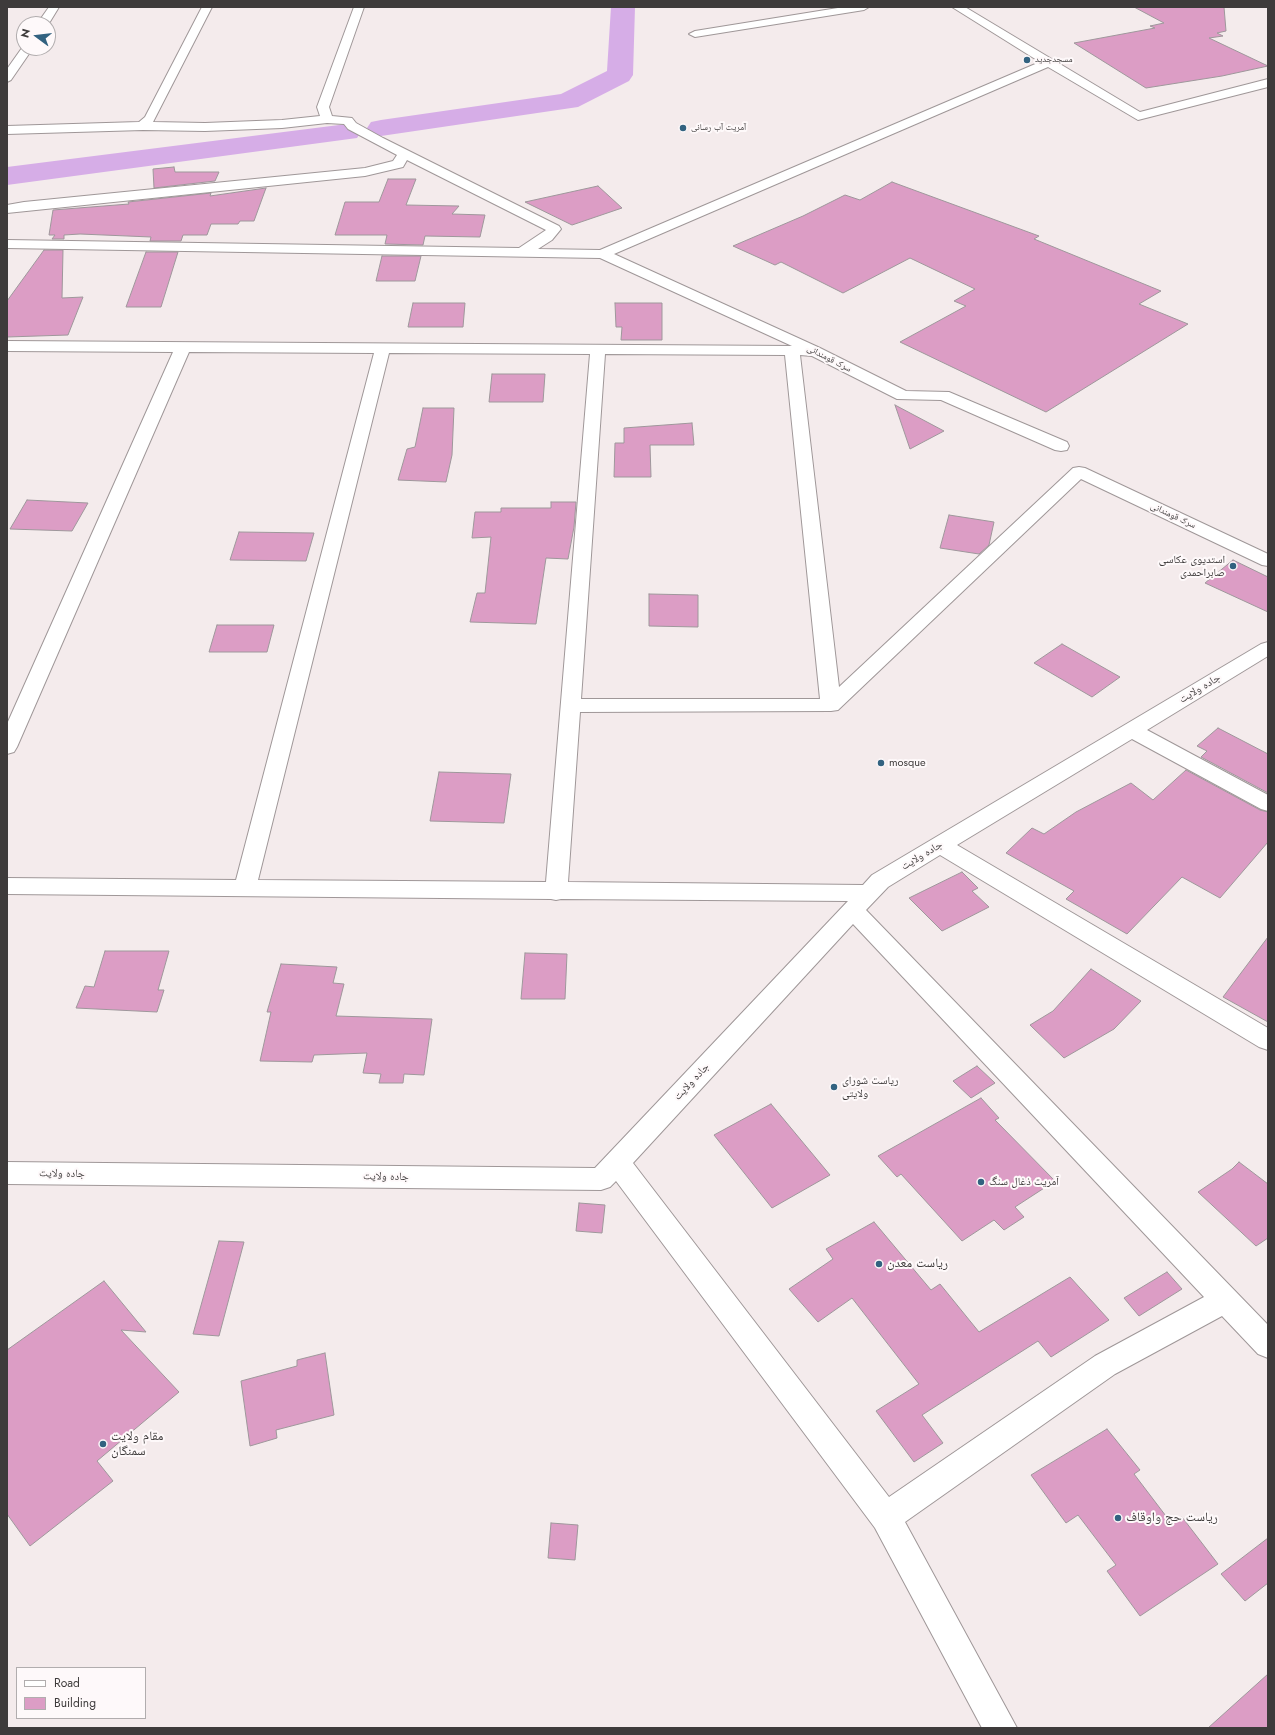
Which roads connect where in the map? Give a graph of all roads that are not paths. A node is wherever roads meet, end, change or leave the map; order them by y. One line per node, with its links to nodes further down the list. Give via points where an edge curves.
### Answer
1 (54, 7): 6 (street)
2 (208, 7): 13 (street, via 150,118)
3 (359, 7): 12 (street, via 323,107)
4 (864, 7): 7 (street)
5 (957, 7): 9 (street)
6 (48, 16)
7 (695, 34)
8 (22, 56): 10 (street)
9 (1049, 62): 11 (street, via 1138,116); 19 (street)
10 (7, 78)
11 (1268, 83)
12 (327, 119): 13 (street, via 282,124 204,127); 15 (street, via 348,122)
13 (143, 126): 14 (street)
14 (7, 130)
15 (404, 153): 16 (street, via 398,164 365,172); 18 (street, via 554,229 547,237)
16 (7, 209)
17 (7, 244): 18 (street)
18 (523, 252): 19 (street)
19 (602, 254): 24 (street, سرک قومندانی)
20 (7, 346): 21 (street)
21 (183, 347): 22 (street); 32 (street)
22 (383, 348): 23 (street); 36 (street)
23 (598, 350): 25 (street); 30 (street)
24 (815, 351): 25 (street); 26 (street, سرک قومندانی, via 903,396 943,395)
25 (792, 352): 29 (street)
26 (1061, 446)
27 (1268, 560): 29 (street, سرک قومندانی, via 1079,472)
28 (1268, 648): 31 (street, جاده ولایت)
29 (831, 705): 30 (street)
30 (571, 706): 37 (street)
31 (1132, 730): 33 (street); 34 (street, جاده ولایت)
32 (7, 747)
33 (1268, 804)
34 (940, 845): 38 (street, جاده ولایت, via 880,881); 39 (street)
35 (7, 886): 36 (street)
36 (245, 888): 37 (street)
37 (556, 892): 38 (street)
38 (861, 902): 40 (street, جاده ولایت); 42 (street)
39 (1268, 1040)
40 (617, 1162): 41 (street, جاده ولایت, via 601,1179); 44 (street)
41 (7, 1173)
42 (1224, 1300): 43 (street); 44 (street, via 1105,1365)
43 (1268, 1345)
44 (886, 1517): 45 (street)
45 (1000, 1728)

